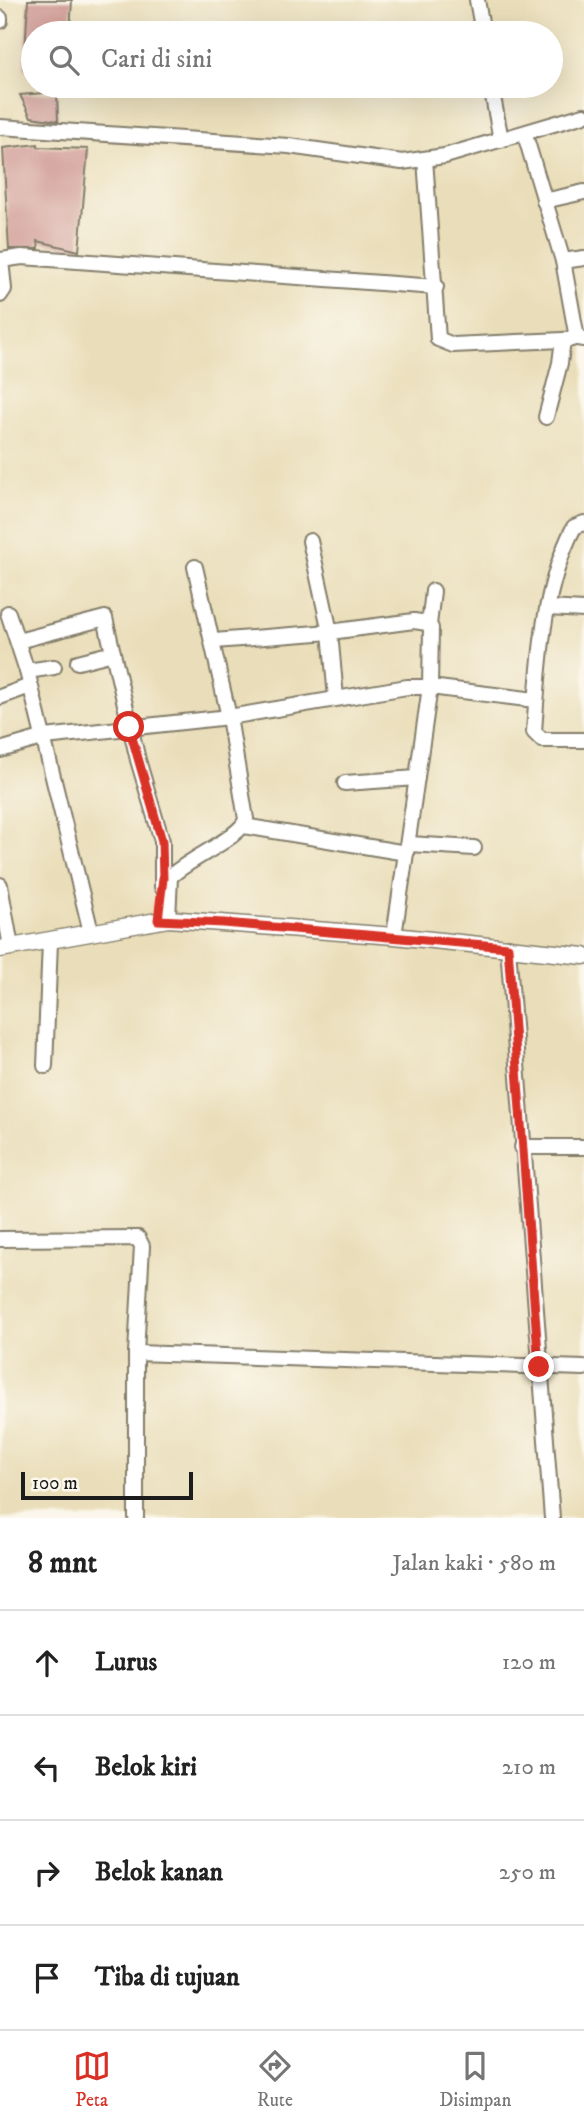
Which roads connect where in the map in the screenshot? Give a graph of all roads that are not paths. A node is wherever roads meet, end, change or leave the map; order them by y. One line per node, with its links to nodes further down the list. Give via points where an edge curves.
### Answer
1 (477, 0): 2 (street)
2 (481, 21)
3 (493, 98): 7 (street)
4 (584, 115): 6 (street)
5 (0, 127): 8 (street, via 289,146 402,162)
6 (525, 135): 7 (street); 10 (street)
7 (500, 139): 8 (street)
8 (425, 159): 14 (street)
9 (584, 192): 10 (street)
10 (544, 201): 13 (street)
11 (2, 251): 14 (street); 15 (street, via 4,292)
12 (584, 258): 13 (street)
13 (563, 261): 16 (street)
14 (436, 287): 16 (street, via 437,335 446,345)
15 (0, 295)
16 (574, 339): 17 (street, via 560,363)
17 (546, 417)
18 (584, 523): 22 (street, via 574,527 562,550)
19 (310, 541): 26 (street)
20 (195, 568): 28 (street)
21 (433, 591): 25 (street)
22 (548, 608): 23 (street); 37 (street)
23 (584, 610)
24 (8, 613): 27 (street)
25 (429, 625): 26 (street, via 414,621); 34 (street)
26 (330, 632): 28 (street); 36 (street)
27 (18, 641): 29 (street, via 104,618); 32 (street)
28 (214, 641): 38 (street)
29 (113, 653): 30 (street); 39 (street)
30 (79, 662)
31 (54, 667): 32 (street)
32 (27, 671): 33 (street)
33 (30, 686): 35 (street); 40 (street)
34 (430, 687): 36 (street); 37 (street); 43 (street)
35 (0, 698)
36 (336, 698): 38 (street)
37 (536, 700): 41 (street, via 537,738)
38 (229, 717): 39 (street); 45 (street)
39 (129, 727): 40 (street); 49 (street, via 162,841)
40 (45, 737): 42 (street); 50 (street)
41 (584, 740)
42 (0, 750)
43 (418, 778): 44 (street); 46 (street)
44 (345, 783)
45 (244, 827): 46 (street); 49 (street, via 170,877)
46 (408, 848): 47 (street); 51 (street)
47 (474, 848)
48 (0, 885): 54 (street)
49 (163, 919): 50 (street); 51 (street)
50 (91, 932): 52 (street)
51 (394, 936): 53 (street)
52 (50, 942): 54 (street); 56 (street)
53 (508, 947): 55 (street); 57 (street)
54 (6, 948)
55 (584, 956)
56 (45, 1066)
57 (522, 1147): 58 (street); 61 (street)
58 (584, 1147)
59 (0, 1239): 60 (street, via 138,1238 142,1246)
60 (136, 1353): 61 (street); 63 (street)
61 (539, 1367): 62 (street); 64 (street)
62 (584, 1368)
63 (136, 1518)
64 (552, 1518)

